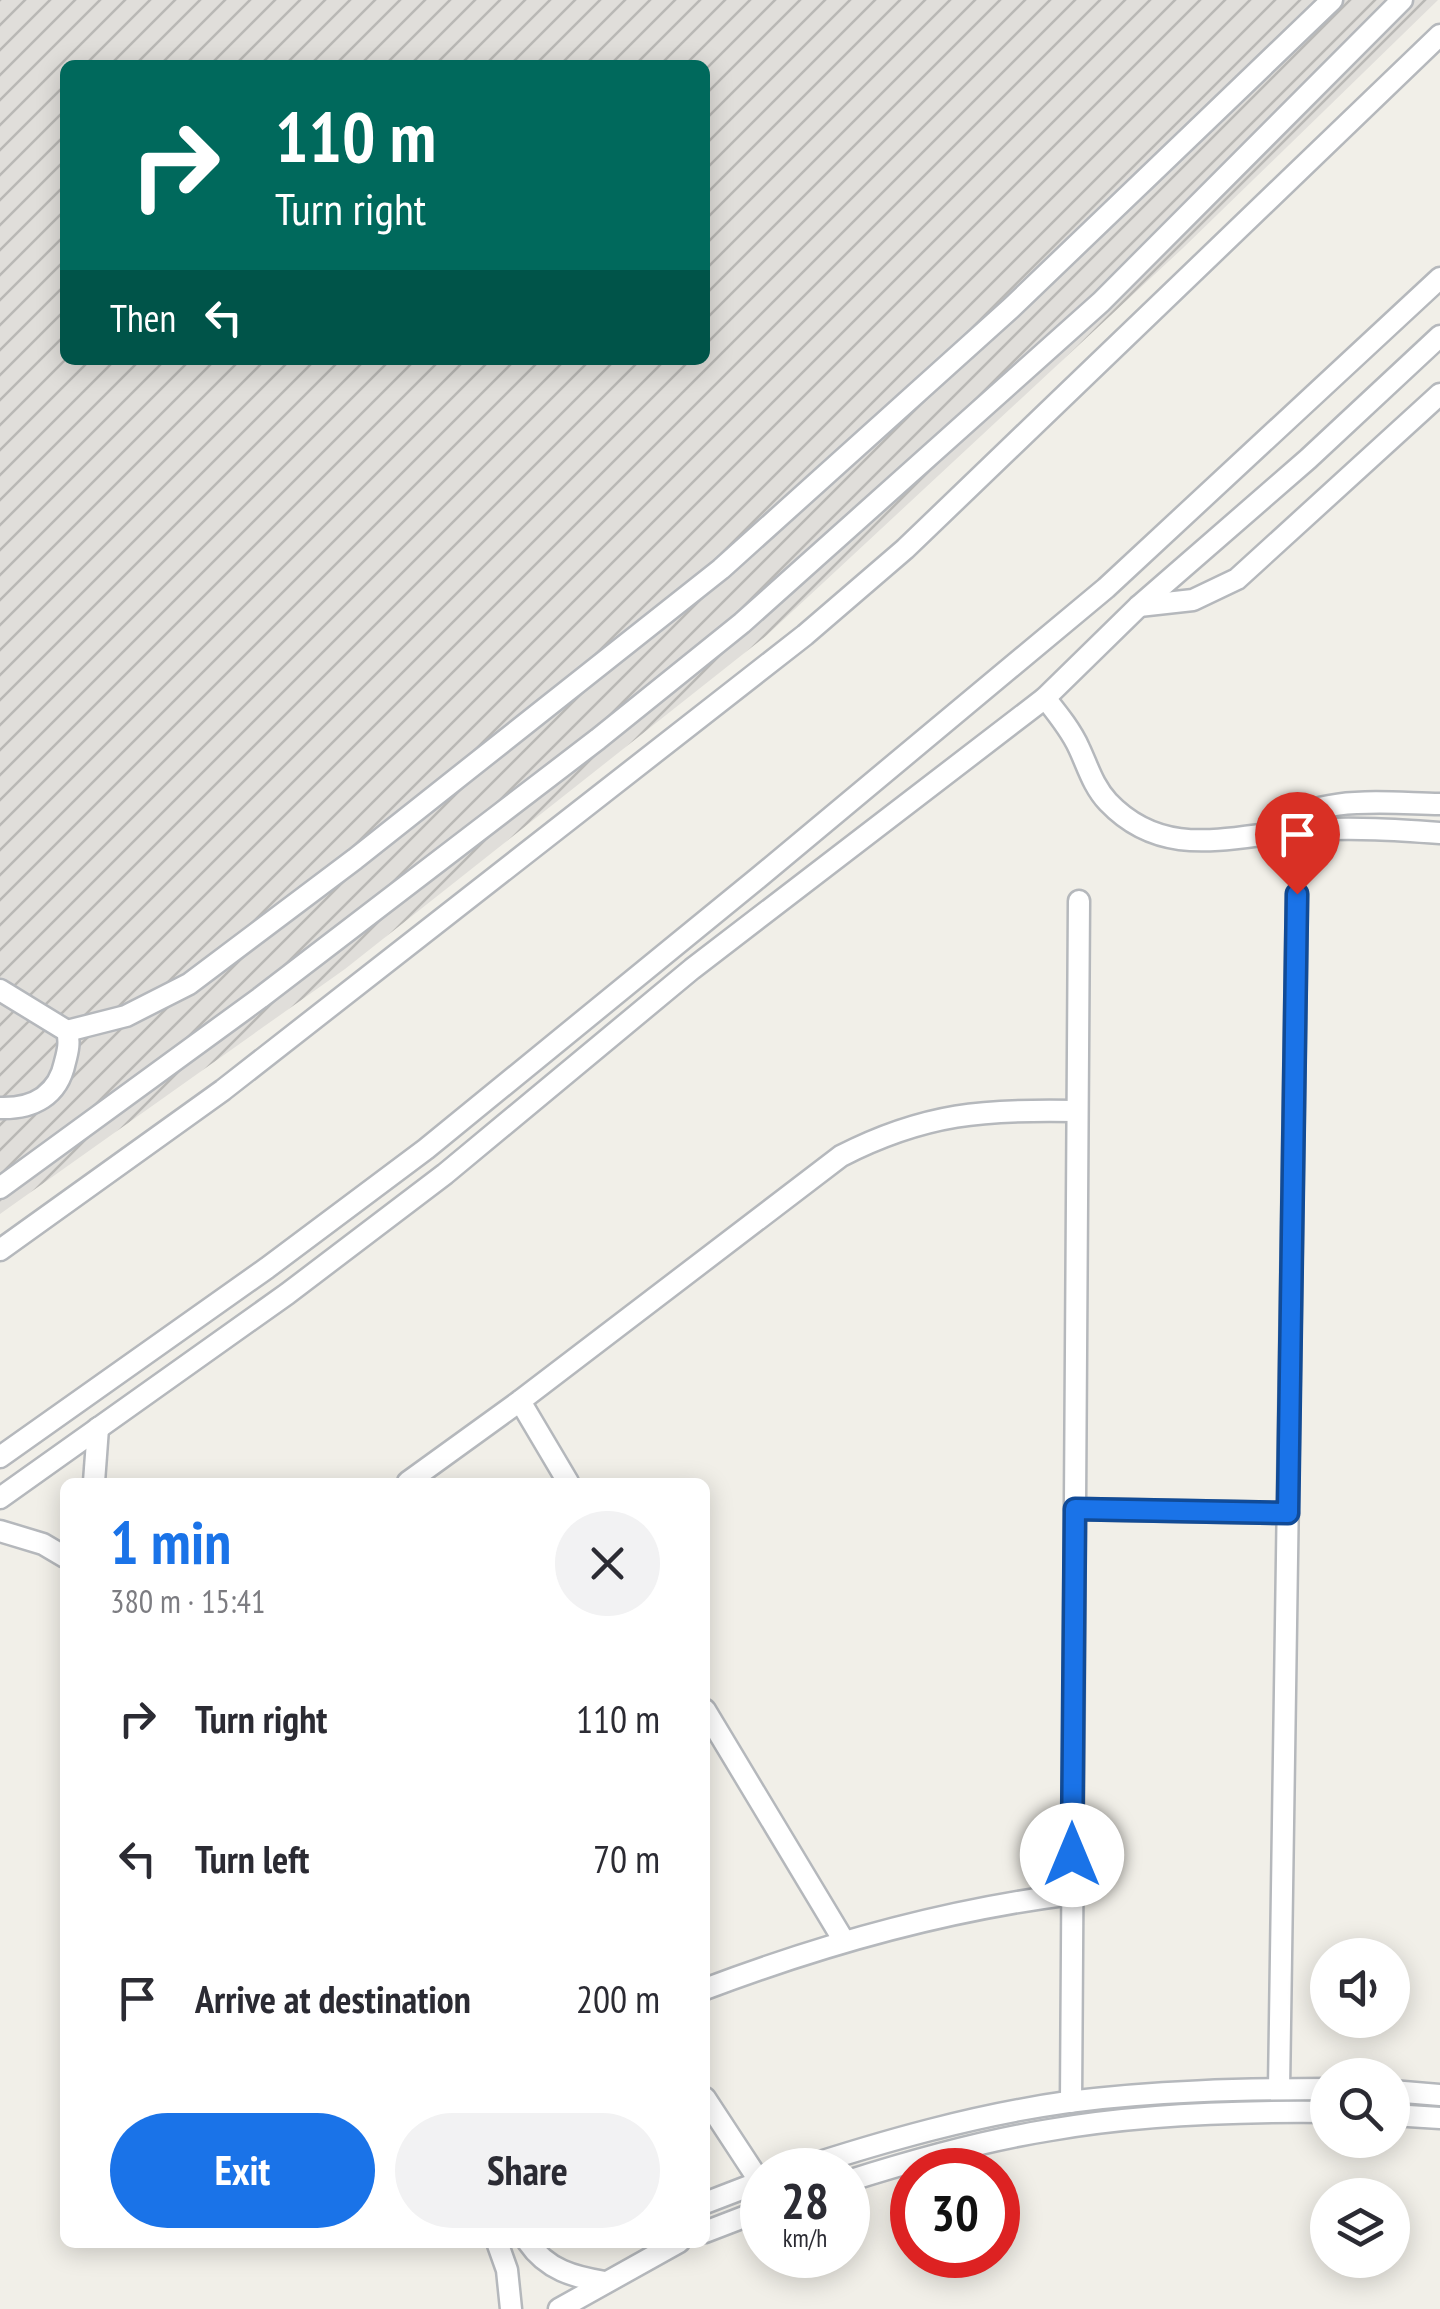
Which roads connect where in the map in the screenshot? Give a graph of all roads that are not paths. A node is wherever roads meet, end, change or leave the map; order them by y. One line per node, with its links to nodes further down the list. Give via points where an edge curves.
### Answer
1 (1332, 0): 15 (street, via 1011,308 721,569 189,984 126,1016)
2 (1402, 0): 18 (street, via 1101,302 742,623 275,986)
3 (1440, 35): 19 (street, via 905,549 805,635 223,1090)
4 (1440, 278): 22 (street, via 1106,588 743,890 426,1149)
5 (1440, 336): 7 (street)
6 (1440, 394): 7 (street, via 1237,579 1193,600)
7 (1140, 606): 8 (street)
8 (1045, 698): 11 (street, via 1107,801 1131,822 1190,842); 21 (street, via 692,969 445,1174)
9 (1440, 804): 11 (street, via 1327,804)
10 (1440, 833): 11 (street, via 1352,828)
11 (1264, 834)
12 (1297, 894): 28 (street)
13 (1079, 901): 17 (street)
14 (0, 990): 15 (street)
15 (67, 1031): 16 (street, via 57,1086 29,1106)
16 (0, 1108)
17 (1077, 1111): 20 (street, via 949,1116 841,1156); 27 (street)
18 (0, 1188)
19 (0, 1250)
20 (520, 1402): 24 (street); 25 (street)
21 (98, 1428): 23 (street); 26 (street)
22 (0, 1458)
23 (94, 1478)
24 (414, 1478)
25 (566, 1478)
26 (0, 1498)
27 (1075, 1509): 28 (street); 32 (street)
28 (1288, 1513): 35 (street)
29 (0, 1531): 30 (street)
30 (60, 1554)
31 (710, 1718): 33 (street)
32 (1072, 1894): 33 (street, via 999,1903); 39 (street)
33 (844, 1941): 34 (street)
34 (710, 1987)
35 (1278, 2089): 36 (street); 39 (street)
36 (1310, 2089)
37 (1410, 2092): 38 (street)
38 (1440, 2095)
39 (1070, 2102): 44 (street)
40 (710, 2106): 45 (street)
41 (1310, 2112): 46 (street, via 1170,2116 1050,2130)
42 (1410, 2116): 43 (street)
43 (1440, 2118)
44 (865, 2148)
45 (740, 2150)
46 (870, 2175)
47 (740, 2190): 48 (street)
48 (710, 2202)
49 (740, 2218): 50 (street)
50 (710, 2230)
51 (499, 2248): 55 (street)
52 (534, 2248): 54 (street, via 570,2276)
53 (668, 2248): 54 (street)
54 (604, 2282): 56 (street)
55 (511, 2309)
56 (559, 2309)

